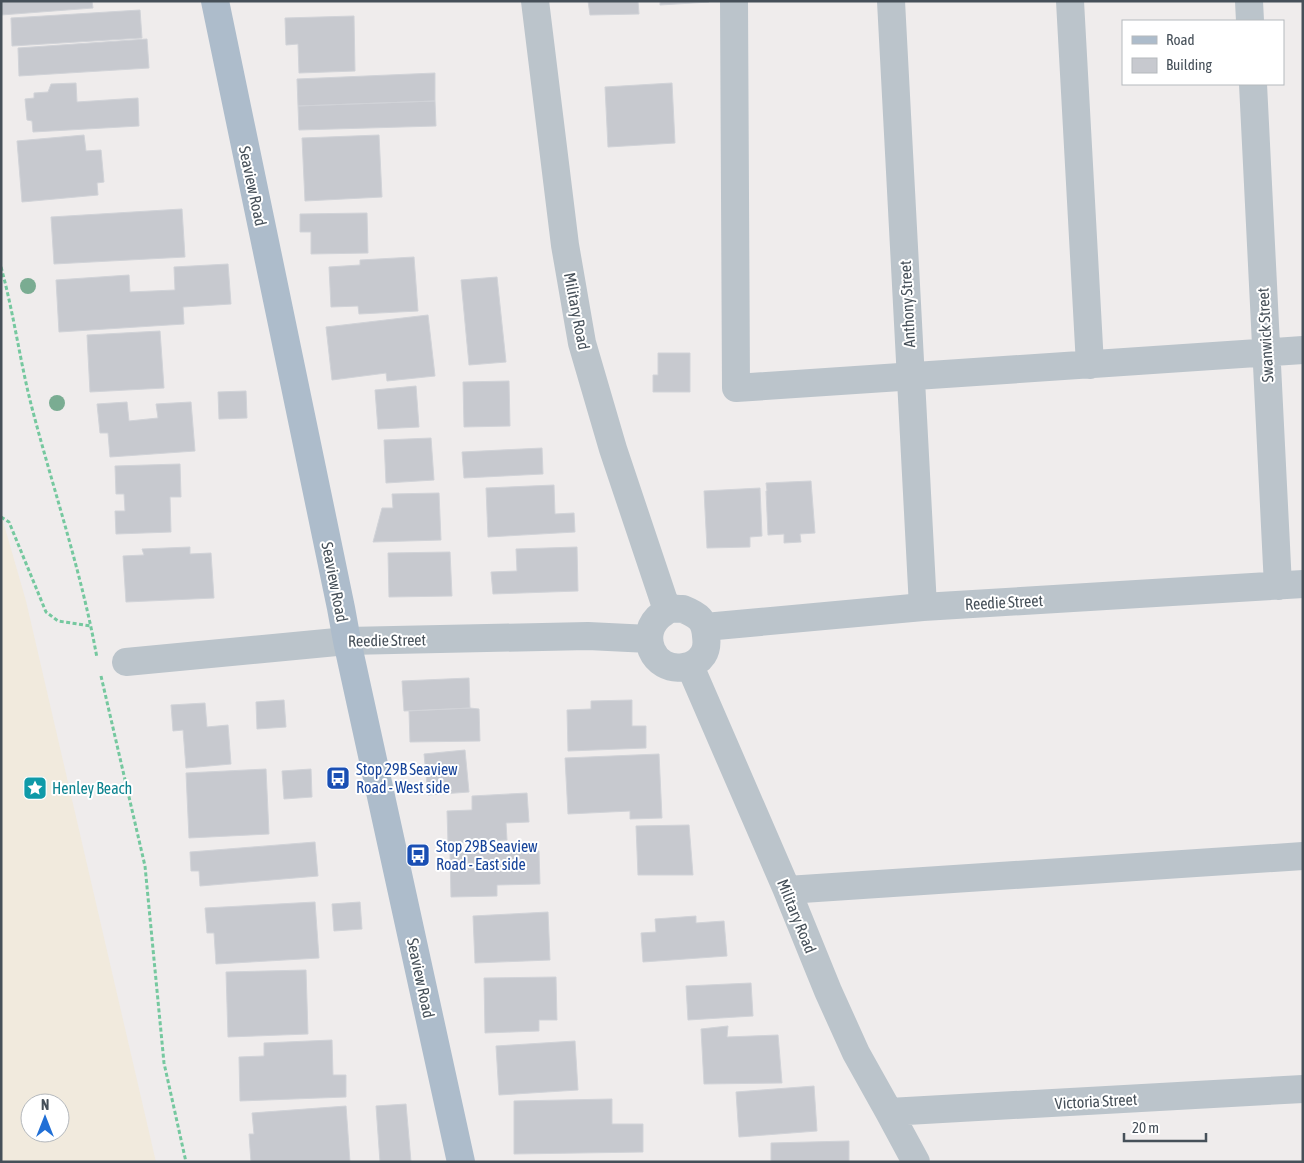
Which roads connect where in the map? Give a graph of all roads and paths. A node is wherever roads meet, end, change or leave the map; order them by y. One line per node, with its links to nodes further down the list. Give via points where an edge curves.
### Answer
1 (215, 1): 22 (main road, Seaview Road)
2 (535, 1): 18 (street, Military Road, via 564,245 582,343 613,449)
3 (734, 1): 14 (street, via 736,388)
4 (891, 1): 14 (street, Anthony Street)
5 (1070, 1): 13 (street)
6 (1248, 1): 7 (street)
7 (1250, 20)
8 (1253, 85): 12 (street, Swanwick Street)
9 (1, 267): 10 (path)
10 (3, 282): 19 (path, via 31,407)
11 (1303, 350): 12 (street)
12 (1266, 352): 13 (street); 16 (street, Swanwick Street)
13 (1090, 364): 14 (street)
14 (911, 376): 17 (street, Anthony Street)
15 (1, 517): 19 (path, via 9,522 46,612 58,621)
16 (1290, 585): 17 (street, Reedie Street)
17 (923, 607): 20 (street, Reedie Street)
18 (667, 610): 20 (street, via 683,609 693,613); 21 (street, via 652,625)
19 (91, 626): 24 (path)
20 (705, 627): 25 (street, via 707,646 704,654)
21 (648, 638): 22 (street, Reedie Street, via 588,636); 25 (street, via 656,659 672,667)
22 (347, 641): 23 (street, Reedie Street); 31 (main road, Seaview Road)
23 (126, 662): 24 (path)
24 (99, 666): 30 (path, via 146,866 164,1062)
25 (690, 666): 27 (street, Military Road)
26 (1303, 856): 27 (street)
27 (787, 890): 29 (street, Military Road, via 856,1053)
28 (1303, 1089): 29 (street, Victoria Street)
29 (889, 1112): 32 (street, Military Road)
30 (186, 1162)
31 (461, 1162)
32 (916, 1162)

